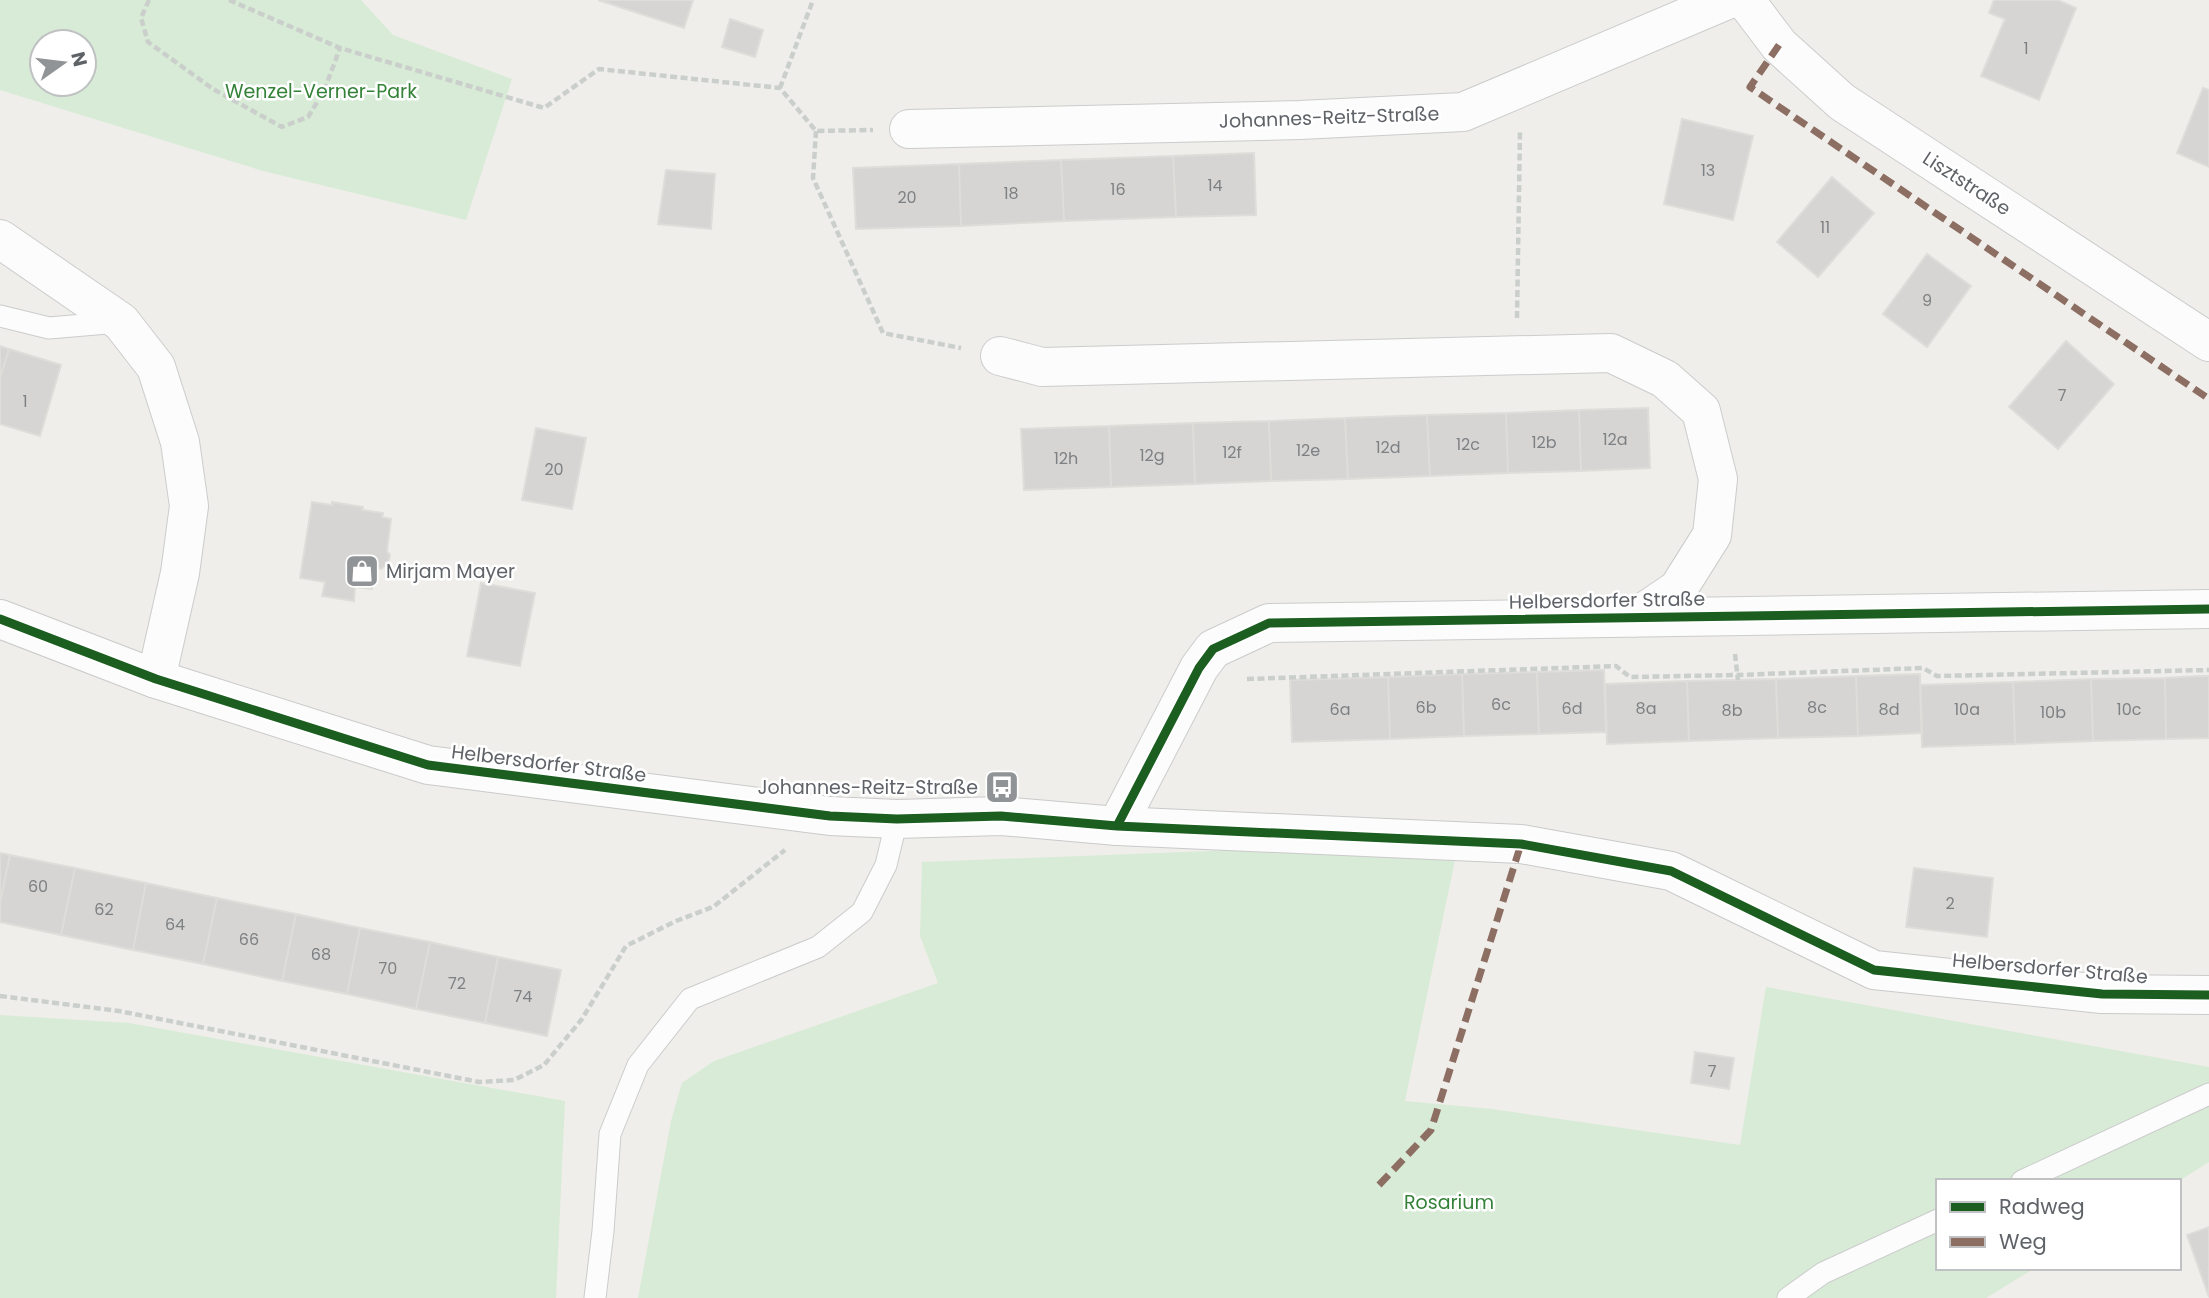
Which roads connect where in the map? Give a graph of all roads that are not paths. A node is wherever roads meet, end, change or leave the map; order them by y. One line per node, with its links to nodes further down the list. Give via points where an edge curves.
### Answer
1 (1727, 0): 3 (street, Johannes-Reitz-Straße, via 1463,112)
2 (1745, 0): 7 (street, Lisztstraße, via 1779,45 1842,102)
3 (909, 129)
4 (0, 239): 6 (street)
5 (0, 316): 6 (lane, via 49,328)
6 (121, 322): 12 (street, via 156,367 180,442 188,506 180,573)
7 (2209, 342)
8 (1000, 356): 10 (street, Helbersdorfer Straße, via 1042,367 1612,353 1665,379 1701,411 1718,479 1712,535 1678,589)
9 (2209, 609): 10 (street, Helbersdorfer Straße)
10 (1635, 618): 14 (street, Helbersdorfer Straße, via 1269,623 1213,649)
11 (0, 619): 12 (street, Helbersdorfer Straße)
12 (156, 679): 13 (street, Helbersdorfer Straße, via 428,765 830,816)
13 (897, 819): 14 (street, Helbersdorfer Straße, via 1001,816); 19 (lane, via 886,865 862,912 818,947 690,999 638,1065 610,1134)
14 (1117, 826): 15 (street, Helbersdorfer Straße, via 1521,844 1671,871 1874,970 2102,994)
15 (2209, 995)
16 (2209, 1094): 17 (lane)
17 (2026, 1179)
18 (1936, 1221): 20 (lane, via 1823,1273)
19 (595, 1298)
20 (1788, 1298)

